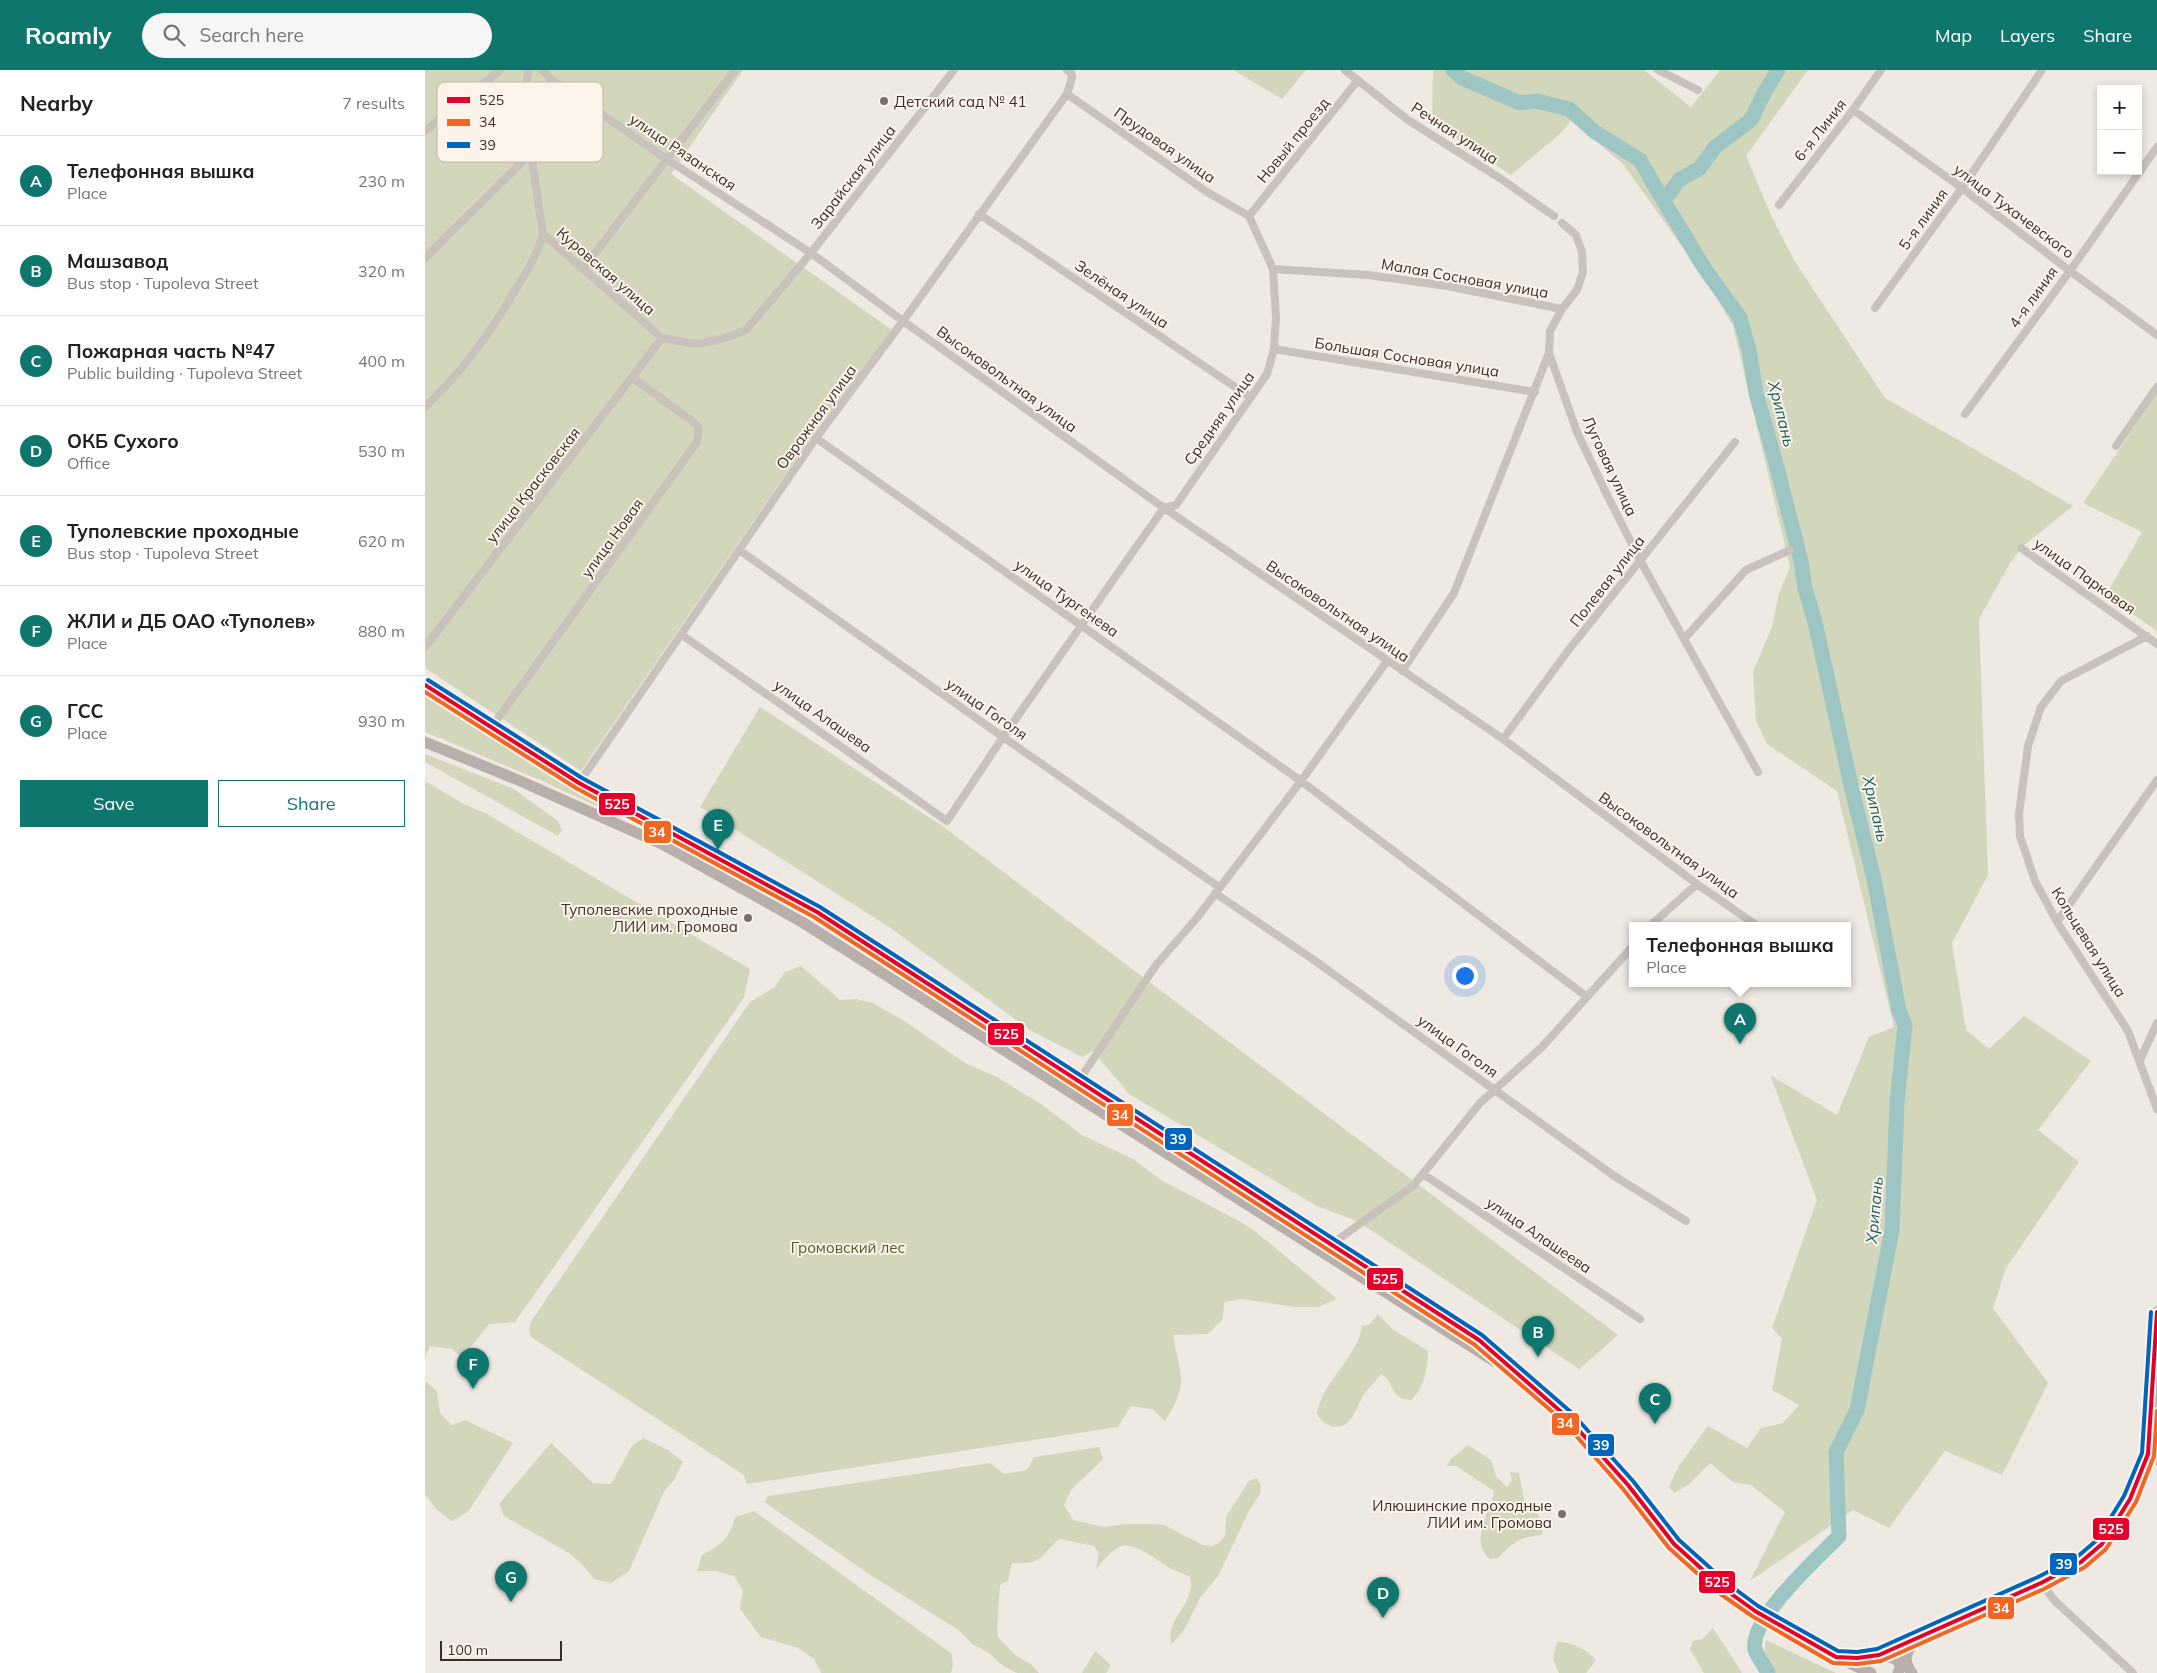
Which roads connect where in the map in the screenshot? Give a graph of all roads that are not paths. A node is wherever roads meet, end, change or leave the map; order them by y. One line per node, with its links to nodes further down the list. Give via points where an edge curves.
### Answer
1 (500, 70): 11 (street)
2 (542, 70): 12 (street, улица Рязанская)
3 (735, 70): 20 (street)
4 (954, 70): 30 (street, Зарайская улица)
5 (1067, 70): 14 (street, via 1072,78)
6 (1345, 70): 10 (street, Речная улица)
7 (1658, 70): 13 (street)
8 (1881, 70): 15 (street, 6-я Линия)
9 (2042, 70): 23 (street, 5-я линия)
10 (1358, 80): 26 (street, Новый проезд); 27 (street, Речная улица, via 1408,120)
11 (485, 82)
12 (555, 82)
13 (1698, 90)
14 (1067, 94): 25 (street, Овражная улица); 26 (street, Прудовая улица, via 1207,192)
15 (1853, 110): 23 (street, улица Тухачевского); 24 (street, 6-я Линия)
16 (603, 115): 20 (street, улица Рязанская)
17 (437, 120): 18 (street)
18 (425, 130)
19 (2157, 147): 34 (street, 4-я линия)
20 (668, 160): 30 (street, улица Рязанская); 32 (street)
21 (522, 162): 31 (street)
22 (532, 162): 29 (street, Куровская улица)
23 (1963, 188): 34 (street, улица Тухачевского); 35 (street, 5-я линия)
24 (1779, 206)
25 (979, 214): 37 (street, Овражная улица); 45 (street, Зелёная улица)
26 (1249, 216): 33 (street, Средняя улица)
27 (1554, 216)
28 (1563, 223): 36 (street, via 1576,236 1582,252 1583,272 1577,290)
29 (543, 234): 32 (street, Куровская улица); 46 (street, via 537,254 497,322 456,377)
30 (811, 253): 37 (street, улица Рязанская); 39 (street, Зарайская улица, via 746,330 696,344)
31 (425, 258)
32 (583, 269): 39 (street, Куровская улица)
33 (1273, 269): 36 (street, Малая Сосновая улица, via 1447,286); 40 (street, Средняя улица, via 1277,317)
34 (2070, 271): 38 (street, улица Тухачевского); 47 (street, 4-я линия)
35 (1875, 308)
36 (1562, 309): 41 (street, via 1550,331)
37 (903, 321): 48 (street, Овражная улица); 51 (street, Высоковольтная улица)
38 (2157, 335)
39 (662, 338): 42 (street, улица Красковская)
40 (1274, 349): 44 (street, Большая Сосновая улица); 45 (street, Средняя улица, via 1267,374)
41 (1549, 353): 44 (street); 55 (street, Луговая улица, via 1577,432)
42 (633, 378): 61 (street, улица Красковская); 65 (street, улица Новая, via 692,421 699,428 697,442)
43 (2157, 387): 50 (street)
44 (1535, 392): 63 (street, via 1454,593)
45 (1250, 397): 51 (street, Средняя улица, via 1176,505)
46 (425, 407)
47 (1965, 414)
48 (816, 438): 53 (street, Овражная улица); 56 (street, улица Тургенева)
49 (1735, 442): 55 (street, Полевая улица)
50 (2116, 446)
51 (1164, 508): 56 (street, Средняя улица); 62 (street, Высоковольтная улица)
52 (2021, 548): 58 (street, улица Парковая)
53 (739, 550): 57 (street, Овражная улица); 66 (street, улица Гоголя)
54 (1790, 550): 59 (street, via 1746,570)
55 (1641, 560): 59 (street, Луговая улица); 67 (street, Полевая улица)
56 (1082, 625): 66 (street, Средняя улица); 71 (street, улица Тургенева)
57 (682, 635): 72 (street, Овражная улица); 73 (street, улица Алашева)
58 (2147, 636): 60 (street, улица Парковая); 78 (street, Кольцевая улица, via 2061,681 2041,707 2028,746 2019,814 2020,836 2035,881)
59 (1684, 640): 69 (street, Луговая улица)
60 (2157, 644)
61 (425, 647)
62 (1387, 661): 63 (street, Высоковольтная улица); 71 (street)
63 (1402, 671): 67 (street, Высоковольтная улица)
64 (425, 685): 65 (main road)
65 (491, 728): 72 (main road)
66 (1003, 737): 73 (street, Средняя улица); 75 (street, улица Гоголя)
67 (1503, 739): 74 (street, Высоковольтная улица)
68 (425, 742): 91 (main road, via 661,844 802,922)
69 (1758, 772)
70 (2157, 780): 78 (street)
71 (1301, 781): 75 (street); 80 (street, улица Тургенева)
72 (579, 782): 83 (main road, via 817,912)
73 (947, 821)
74 (1697, 884): 76 (street); 77 (street, Высоковольтная улица)
75 (1217, 890): 83 (street, via 1156,965); 84 (street, улица Гоголя)
76 (1654, 922)
77 (1752, 922)
78 (2057, 922): 82 (street, Кольцевая улица, via 2123,1024)
79 (1629, 950): 80 (street)
80 (1587, 997): 84 (street, via 1542,1047)
81 (2157, 1023): 82 (street)
82 (2140, 1060): 85 (street, Кольцевая улица)
83 (1077, 1082): 88 (main road)
84 (1494, 1089): 86 (street); 87 (street, улица Гоголя, via 1613,1175)
85 (2157, 1109)
86 (1423, 1174): 88 (street, via 1413,1186 1340,1238); 90 (street, улица Алашеева)
87 (1686, 1221)
88 (1334, 1246): 91 (main road, via 1479,1340)
89 (2157, 1312): 92 (main road)
90 (1641, 1319)
91 (1532, 1384): 96 (main road, via 1589,1439 1674,1544 1717,1583 1755,1611)
92 (2152, 1457): 93 (main road, via 2102,1544 2081,1562)
93 (2041, 1583): 94 (main road); 100 (street, via 2055,1601)
94 (1917, 1639): 95 (main road); 99 (main road, via 1905,1658)
95 (1879, 1655): 96 (main road); 98 (main road, via 1896,1658 1901,1666)
96 (1836, 1657): 97 (main road)
97 (1871, 1673)
98 (1899, 1673)
99 (1912, 1673)
100 (2133, 1673)

